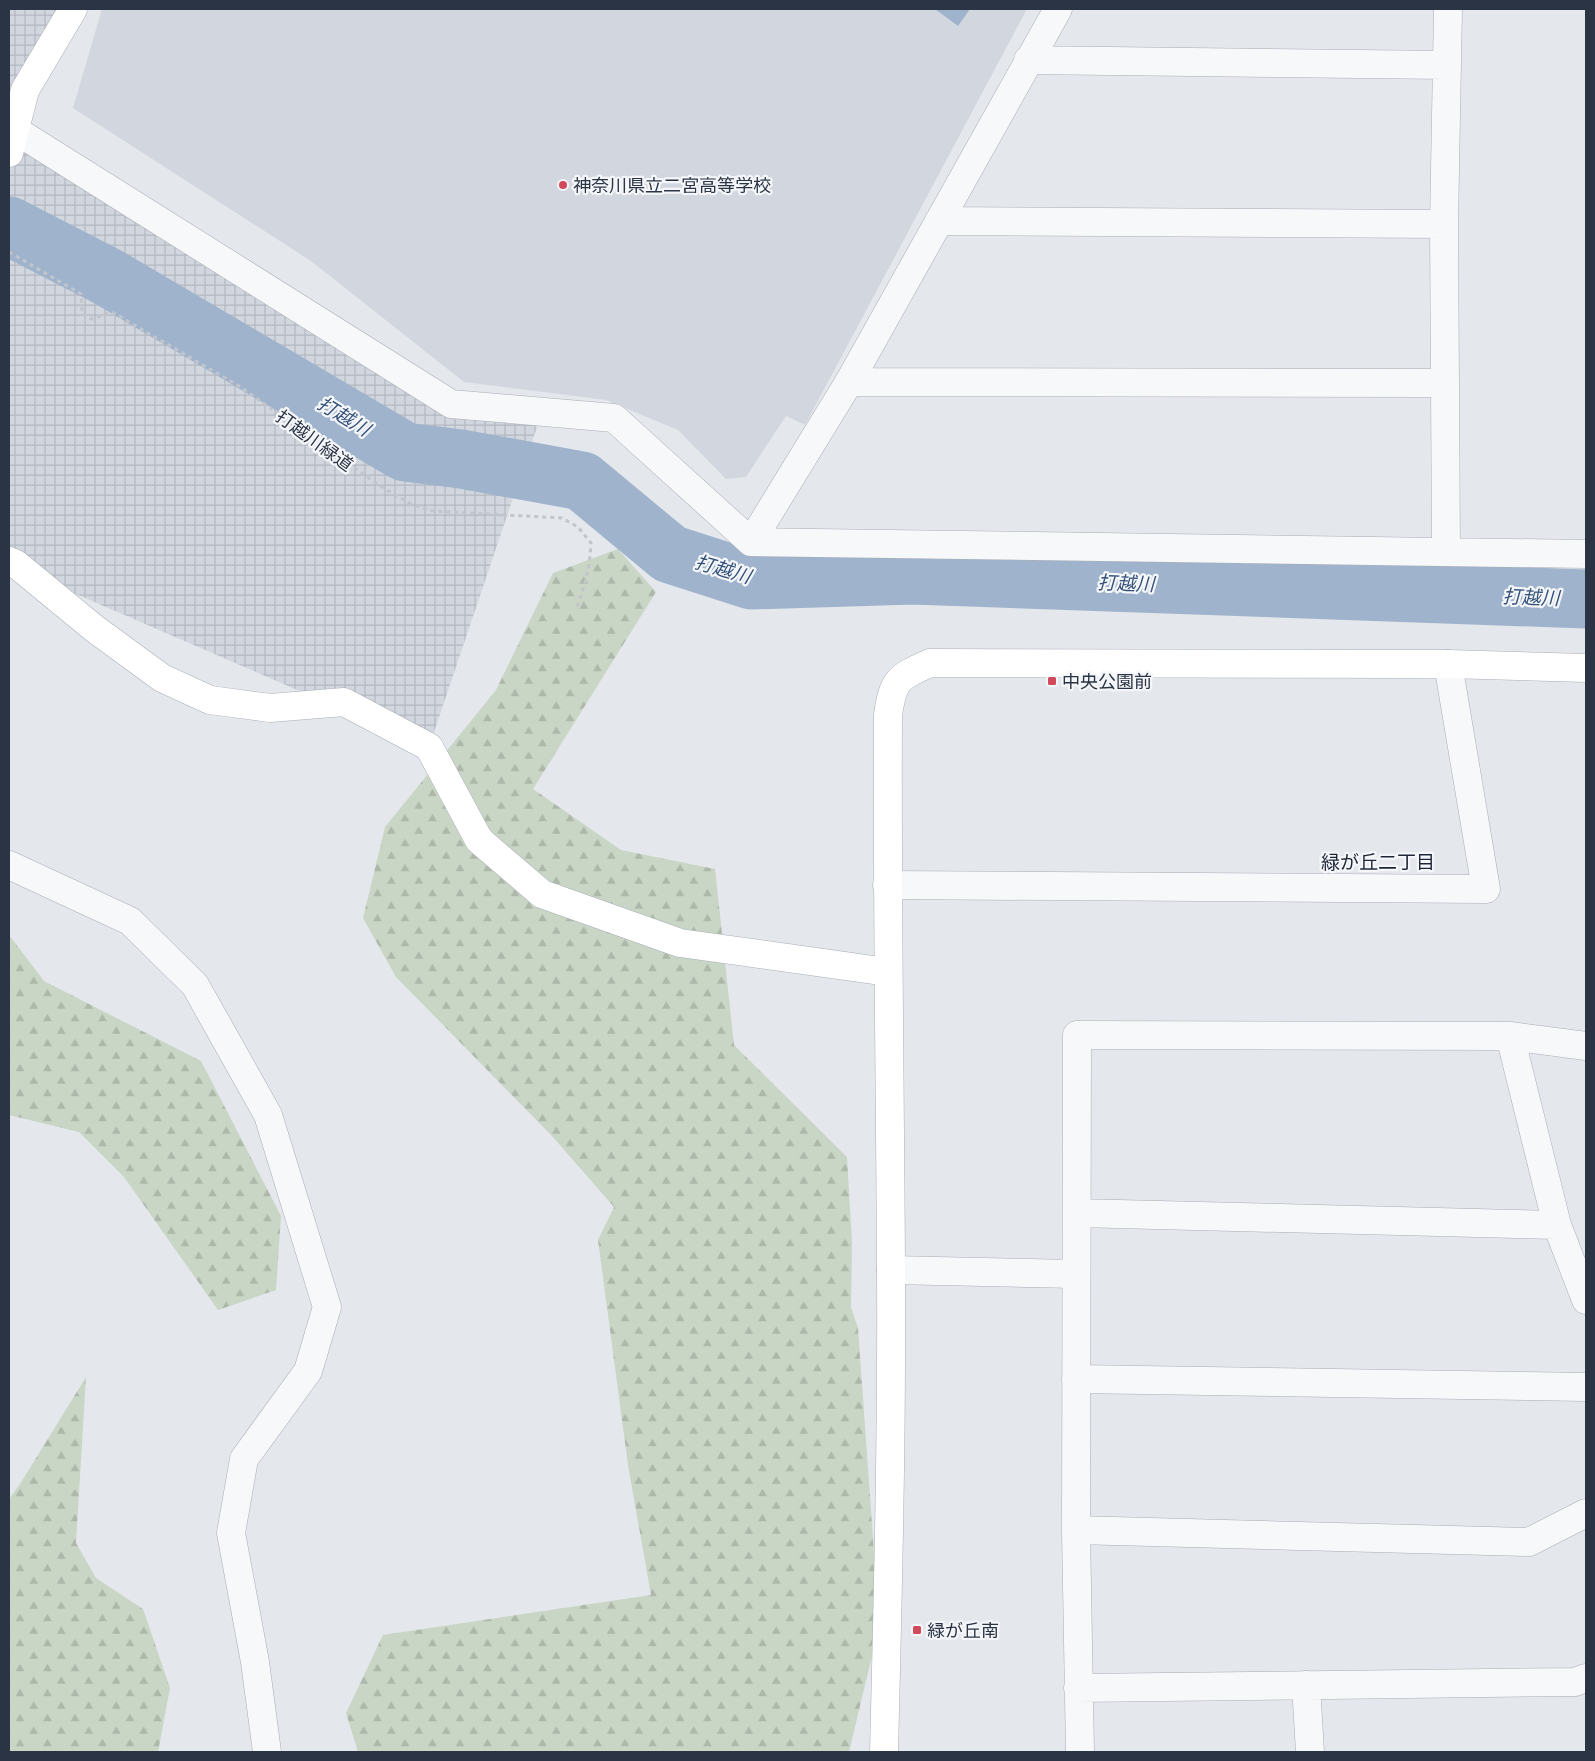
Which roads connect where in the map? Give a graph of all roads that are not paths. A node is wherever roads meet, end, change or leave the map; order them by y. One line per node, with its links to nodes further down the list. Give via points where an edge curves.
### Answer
1 (73, 9): 6 (street, via 25,90)
2 (1058, 9): 4 (street)
3 (1448, 9): 5 (street)
4 (1028, 60): 5 (street); 7 (street)
5 (1447, 65): 8 (street)
6 (13, 138): 11 (street, via 451,404 614,418)
7 (939, 221): 8 (street); 9 (street)
8 (1444, 224): 10 (street)
9 (849, 382): 10 (street); 11 (street)
10 (1445, 383): 12 (street)
11 (750, 542): 12 (street)
12 (1446, 551): 13 (street)
13 (1586, 554)
14 (9, 561): 19 (street, via 162,678 210,700 270,708 344,702 429,747 479,840 542,894 680,943)
15 (1448, 664): 16 (street); 18 (street, via 930,663 905,674 891,692 888,715); 18 (street, via 1486,889)
16 (1586, 668)
17 (9, 865): 34 (street, via 130,921 195,985 268,1115 326,1307 308,1371 244,1459 231,1533 255,1662)
18 (887, 885): 19 (street)
19 (888, 972): 24 (street)
20 (1510, 1036): 21 (street); 22 (street, via 1077,1035); 23 (street)
21 (1586, 1046)
22 (1077, 1213): 23 (street); 25 (street)
23 (1557, 1225): 26 (street)
24 (891, 1270): 25 (street); 35 (street)
25 (1076, 1274): 27 (street)
26 (1586, 1300)
27 (1076, 1379): 28 (street); 30 (street)
28 (1586, 1387)
29 (1586, 1513): 30 (street, via 1529,1542)
30 (1076, 1530): 33 (street)
31 (1586, 1678): 32 (street, via 1576,1682)
32 (1306, 1685): 33 (street); 37 (street)
33 (1078, 1688): 36 (street)
34 (267, 1752)
35 (884, 1752)
36 (1080, 1752)
37 (1310, 1752)

